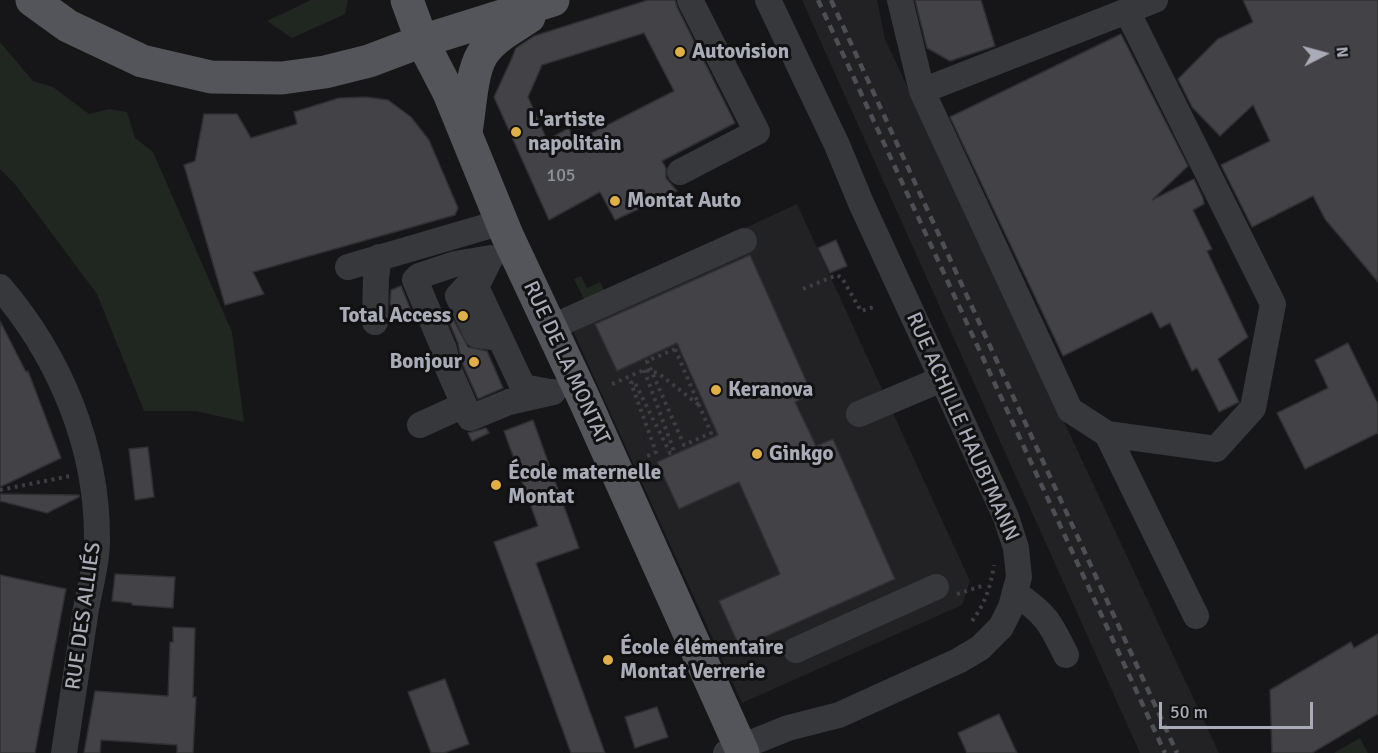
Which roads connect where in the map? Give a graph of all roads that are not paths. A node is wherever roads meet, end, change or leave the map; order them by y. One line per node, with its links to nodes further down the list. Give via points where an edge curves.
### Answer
1 (32, 0): 9 (main road, via 68,26 142,61 211,77 282,78 325,72)
2 (407, 0): 9 (main road, RUE DE LA MONTAT)
3 (554, 0): 9 (main road); 11 (main road, via 495,40 482,55 474,74)
4 (690, 0): 12 (street, via 757,132)
5 (768, 0): 22 (street, RUE ACHILLE HAUBTMANN)
6 (900, 0): 10 (street)
7 (1155, 0): 8 (street)
8 (1127, 11): 10 (street); 27 (street, via 1273,304 1253,408 1216,448)
9 (422, 41): 11 (main road, RUE DE LA MONTAT)
10 (922, 91): 27 (street, via 1070,410)
11 (465, 135): 14 (main road, RUE DE LA MONTAT)
12 (680, 172)
13 (744, 241): 19 (street)
14 (497, 244): 15 (street); 19 (main road, RUE DE LA MONTAT); 20 (street, via 458,296 477,335); 21 (street, via 437,305); 21 (street, via 416,277 420,295)
15 (379, 257): 16 (street); 18 (street)
16 (348, 267)
17 (0, 287): 34 (street, RUE DES ALLIÉS, via 51,359 79,423 92,475 97,543)
18 (375, 321)
19 (550, 328): 23 (main road, RUE DE LA MONTAT)
20 (500, 338): 21 (street); 23 (street, via 523,387)
21 (449, 354): 24 (street)
22 (942, 379): 25 (street); 29 (street, RUE ACHILLE HAUBTMANN, via 1006,517 1016,548 1019,577)
23 (567, 392): 24 (street, via 509,402 470,418); 33 (main road, RUE DE LA MONTAT)
24 (464, 405): 26 (street)
25 (859, 414)
26 (420, 425)
27 (1107, 434): 30 (street)
28 (936, 587): 31 (street)
29 (1014, 593): 32 (street, via 1050,622); 33 (street, RUE ACHILLE HAUBTMANN, via 1001,627 980,648 958,661 839,714 788,728)
30 (1196, 616)
31 (796, 650)
32 (1066, 655)
33 (736, 751)
34 (63, 753)

